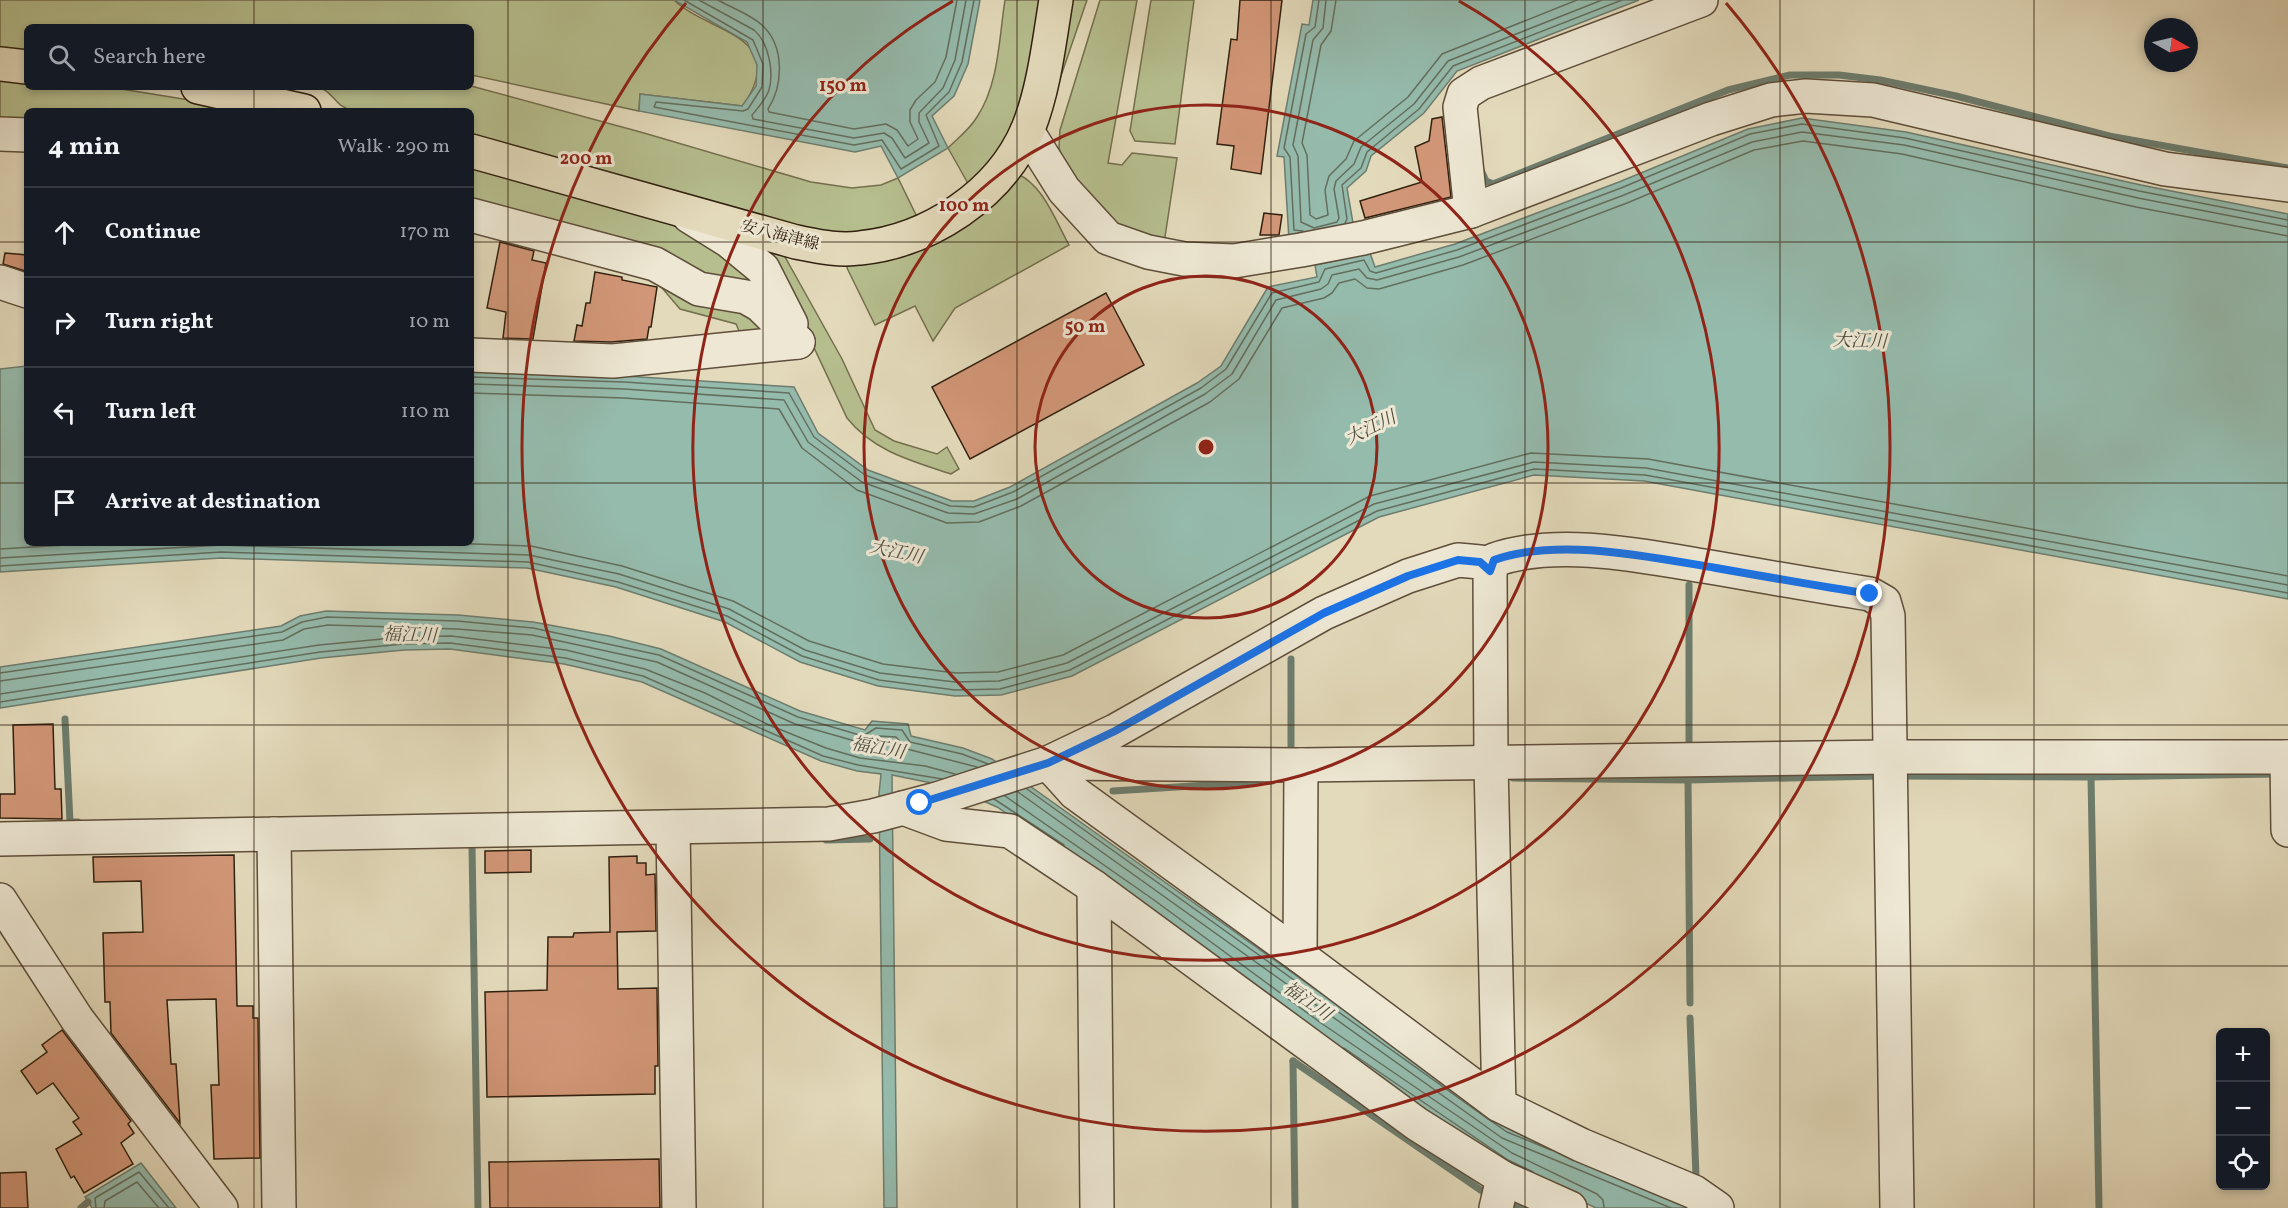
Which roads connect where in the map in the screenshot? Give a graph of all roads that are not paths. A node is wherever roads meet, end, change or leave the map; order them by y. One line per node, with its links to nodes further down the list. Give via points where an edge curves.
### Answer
1 (1056, 0): 7 (main road, 安八海津線, via 1045,68)
2 (1701, 0): 13 (street, via 1481,83 1464,94 1460,107)
3 (0, 64): 4 (main road)
4 (24, 66)
5 (211, 90): 6 (main road)
6 (291, 108)
7 (1027, 131): 12 (main road, 安八海津線, via 1010,161 966,207 889,243 859,249 829,248); 13 (street, via 1064,190 1108,238 1184,259 1234,261 1301,250)
8 (0, 134): 9 (street)
9 (24, 135)
10 (474, 152): 12 (main road, 安八海津線)
11 (2288, 185): 13 (street, via 2165,169 1873,100 1806,96 1771,100 1711,119)
12 (678, 209): 17 (street, via 729,241 763,269)
13 (1471, 211)
14 (474, 216): 17 (street, via 655,264 699,289 746,297 760,305)
15 (0, 282): 16 (street)
16 (24, 290)
17 (798, 342): 18 (street, via 613,361)
18 (474, 355)
19 (1490, 571): 20 (street, via 1494,560 1516,552 1582,550 1652,557 1870,594 1884,602 1888,616); 22 (street); 23 (street, via 1480,562 1458,560 1408,576 1324,613 1115,731)
20 (1889, 756): 21 (street); 22 (street); 41 (street)
21 (2287, 757): 27 (street)
22 (1491, 764): 24 (street); 33 (street)
23 (1039, 765): 24 (street); 25 (street); 32 (street)
24 (1301, 774): 32 (street)
25 (890, 811): 26 (street, via 829,824); 30 (street, via 946,824 1010,831)
26 (673, 827): 28 (street); 37 (street)
27 (2288, 830)
28 (274, 834): 29 (street); 36 (street)
29 (0, 839)
30 (1094, 887): 34 (street, via 1417,1124); 38 (street)
31 (0, 900): 35 (street, via 77,1019)
32 (1300, 956): 33 (street)
33 (1499, 1105): 40 (street, via 1581,1146 1694,1192)
34 (1499, 1193): 39 (street)
35 (221, 1208)
36 (279, 1208)
37 (679, 1208)
38 (1097, 1208)
39 (1570, 1208)
40 (1717, 1208)
41 (1897, 1208)

